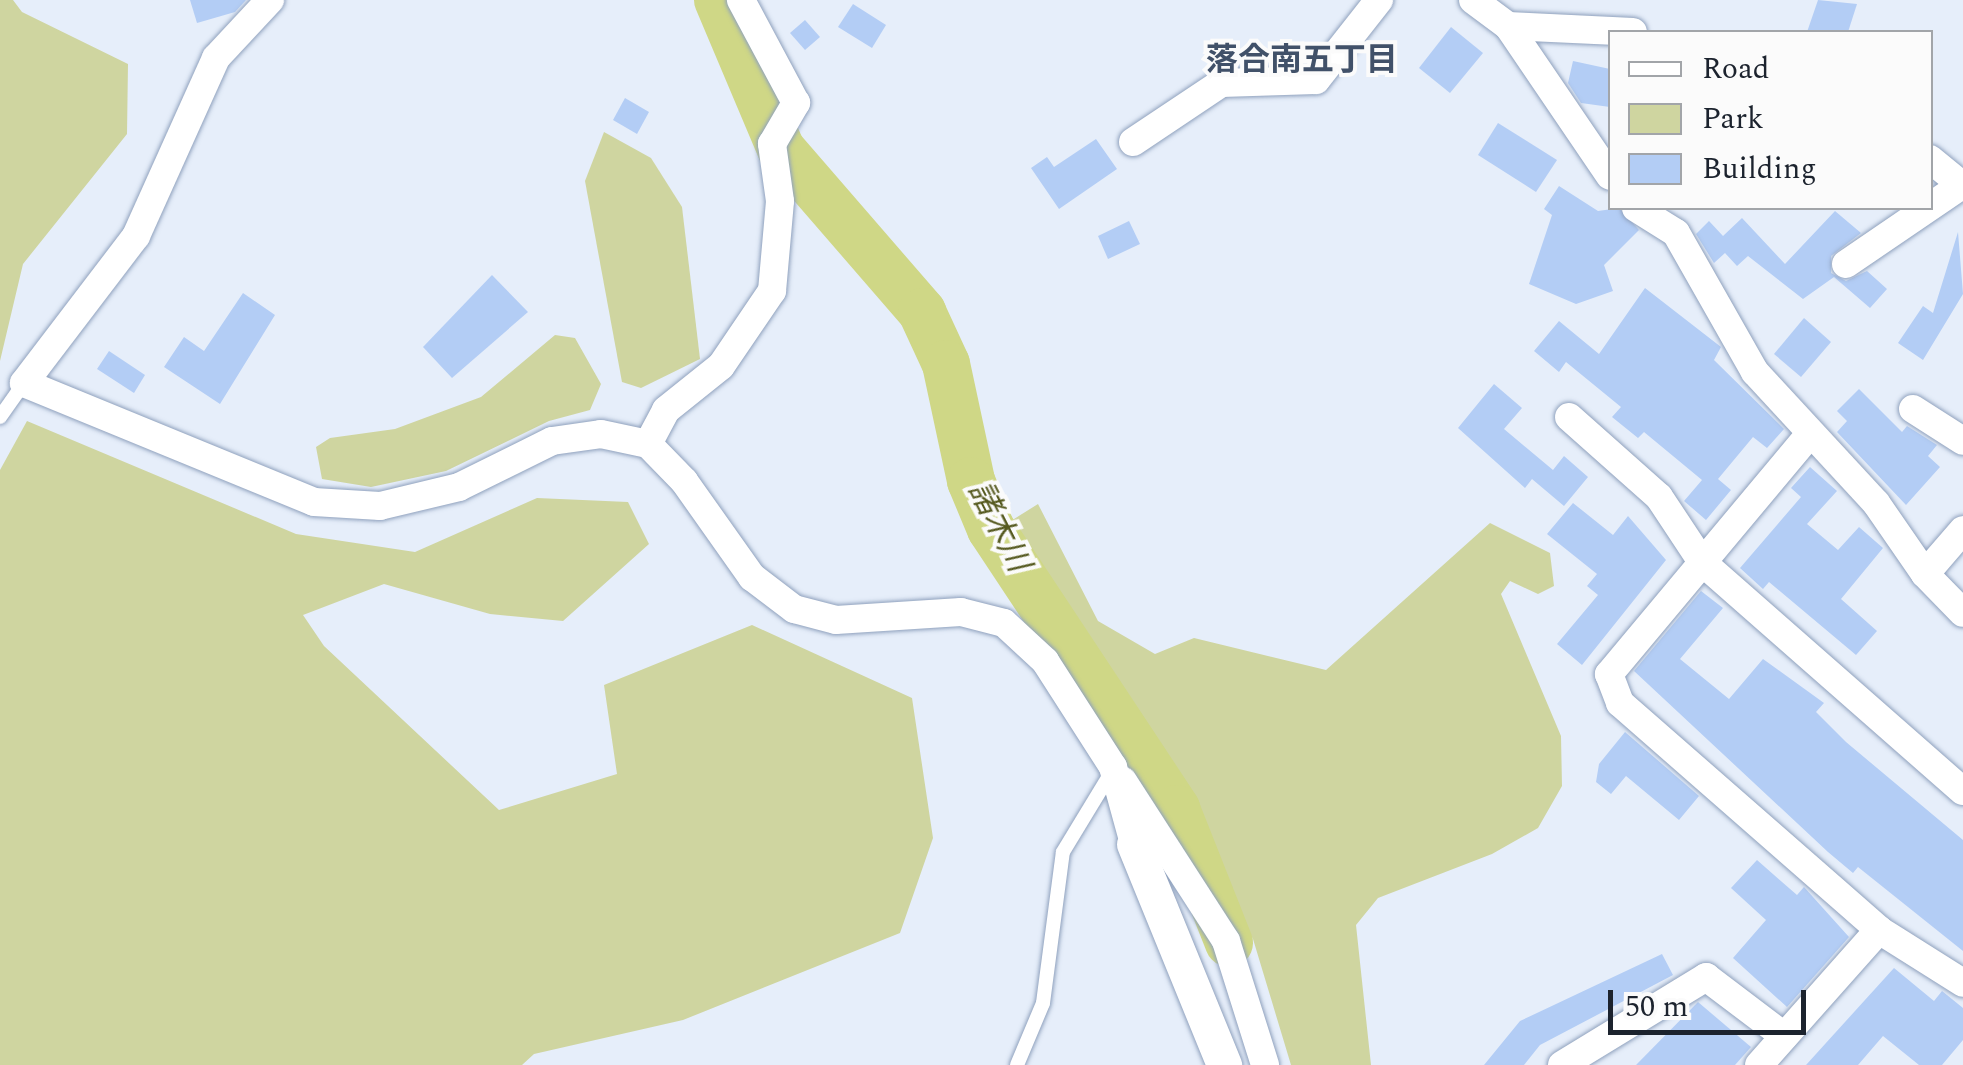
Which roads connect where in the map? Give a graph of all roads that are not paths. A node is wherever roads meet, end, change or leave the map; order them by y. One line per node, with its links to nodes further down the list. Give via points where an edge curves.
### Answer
1 (270, 0): 15 (street, via 216,58 136,236)
2 (741, 0): 21 (street, via 796,104 772,144 780,201 772,291 720,366 666,410)
3 (1379, 0): 7 (street, via 1316,80 1221,84)
4 (1472, 0): 5 (street)
5 (1508, 26): 6 (street); 9 (street)
6 (1608, 31)
7 (1133, 142)
8 (1933, 162): 10 (street)
9 (1608, 173)
10 (1962, 185): 11 (street)
11 (1933, 205)
12 (1639, 210): 19 (street, via 1676,234 1755,372)
13 (1925, 210): 14 (street)
14 (1846, 264)
15 (24, 384): 17 (lane); 21 (street, via 314,502 380,506 458,488 552,441 601,434)
16 (1914, 409): 20 (street)
17 (0, 417)
18 (1570, 417): 23 (street, via 1659,498)
19 (1810, 435): 23 (street); 24 (street, via 1876,503)
20 (1963, 441)
21 (648, 444): 26 (street, via 684,480 752,577 794,609 836,620 962,612 1004,623 1045,661)
22 (1963, 530): 24 (street)
23 (1702, 562): 27 (street); 29 (street, via 1609,674 1620,703)
24 (1925, 574): 25 (street)
25 (1963, 613)
26 (1114, 768): 28 (street); 32 (lane, via 1063,852 1043,1004); 34 (street, via 1226,941)
27 (1963, 791)
28 (1134, 844): 33 (street)
29 (1879, 930): 30 (street); 31 (street)
30 (1963, 982)
31 (1784, 1036): 35 (street, via 1706,977); 36 (street)
32 (1018, 1065)
33 (1224, 1065)
34 (1265, 1065)
35 (1562, 1065)
36 (1759, 1065)

